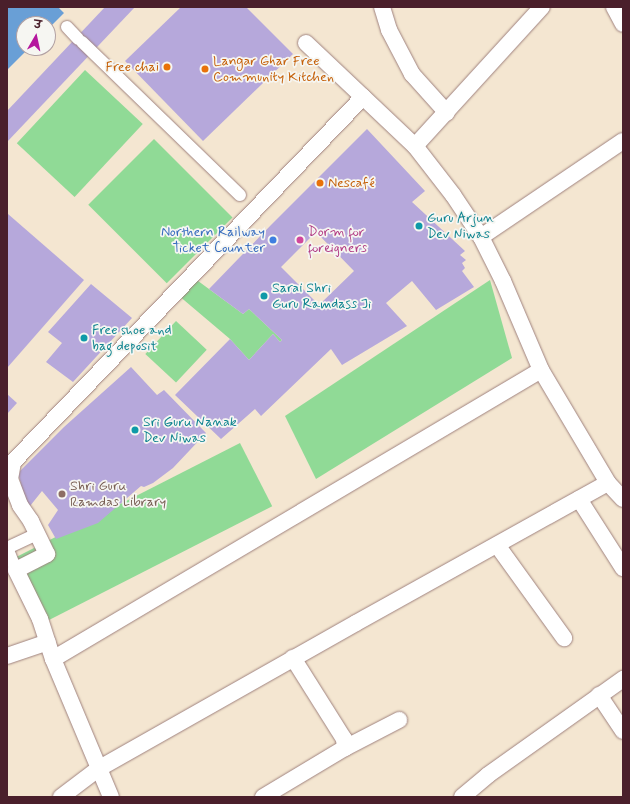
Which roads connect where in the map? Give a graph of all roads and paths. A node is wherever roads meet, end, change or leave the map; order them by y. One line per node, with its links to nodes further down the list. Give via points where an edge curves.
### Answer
1 (382, 7): 8 (street, via 389,30 412,74)
2 (542, 7): 8 (street)
3 (614, 7): 4 (street)
4 (623, 24)
5 (66, 27): 11 (street)
6 (306, 43): 7 (street)
7 (363, 97): 10 (street); 11 (street)
8 (447, 113): 10 (street)
9 (623, 141): 12 (street)
10 (415, 146): 12 (street, via 453,195)
11 (247, 203): 17 (street, via 12,462 10,479 20,505)
12 (480, 237): 13 (street)
13 (541, 370): 14 (street); 25 (street)
14 (608, 483): 15 (street); 16 (street)
15 (579, 499): 18 (street); 19 (street)
16 (623, 499)
17 (38, 534): 20 (street, via 7,548); 20 (street, via 48,554)
18 (497, 544): 21 (street); 24 (street)
19 (623, 568)
20 (16, 570): 22 (street, via 40,619)
21 (564, 638)
22 (48, 642): 23 (street); 25 (street)
23 (7, 656)
24 (293, 658): 30 (street, via 344,739); 31 (street)
25 (53, 659): 31 (street)
26 (623, 679): 27 (street)
27 (599, 695): 29 (street); 35 (street, via 488,775)
28 (399, 720): 30 (street)
29 (623, 731)
30 (345, 748): 34 (street)
31 (98, 769): 32 (street); 33 (street)
32 (61, 797)
33 (111, 797)
34 (263, 797)
35 (462, 797)

